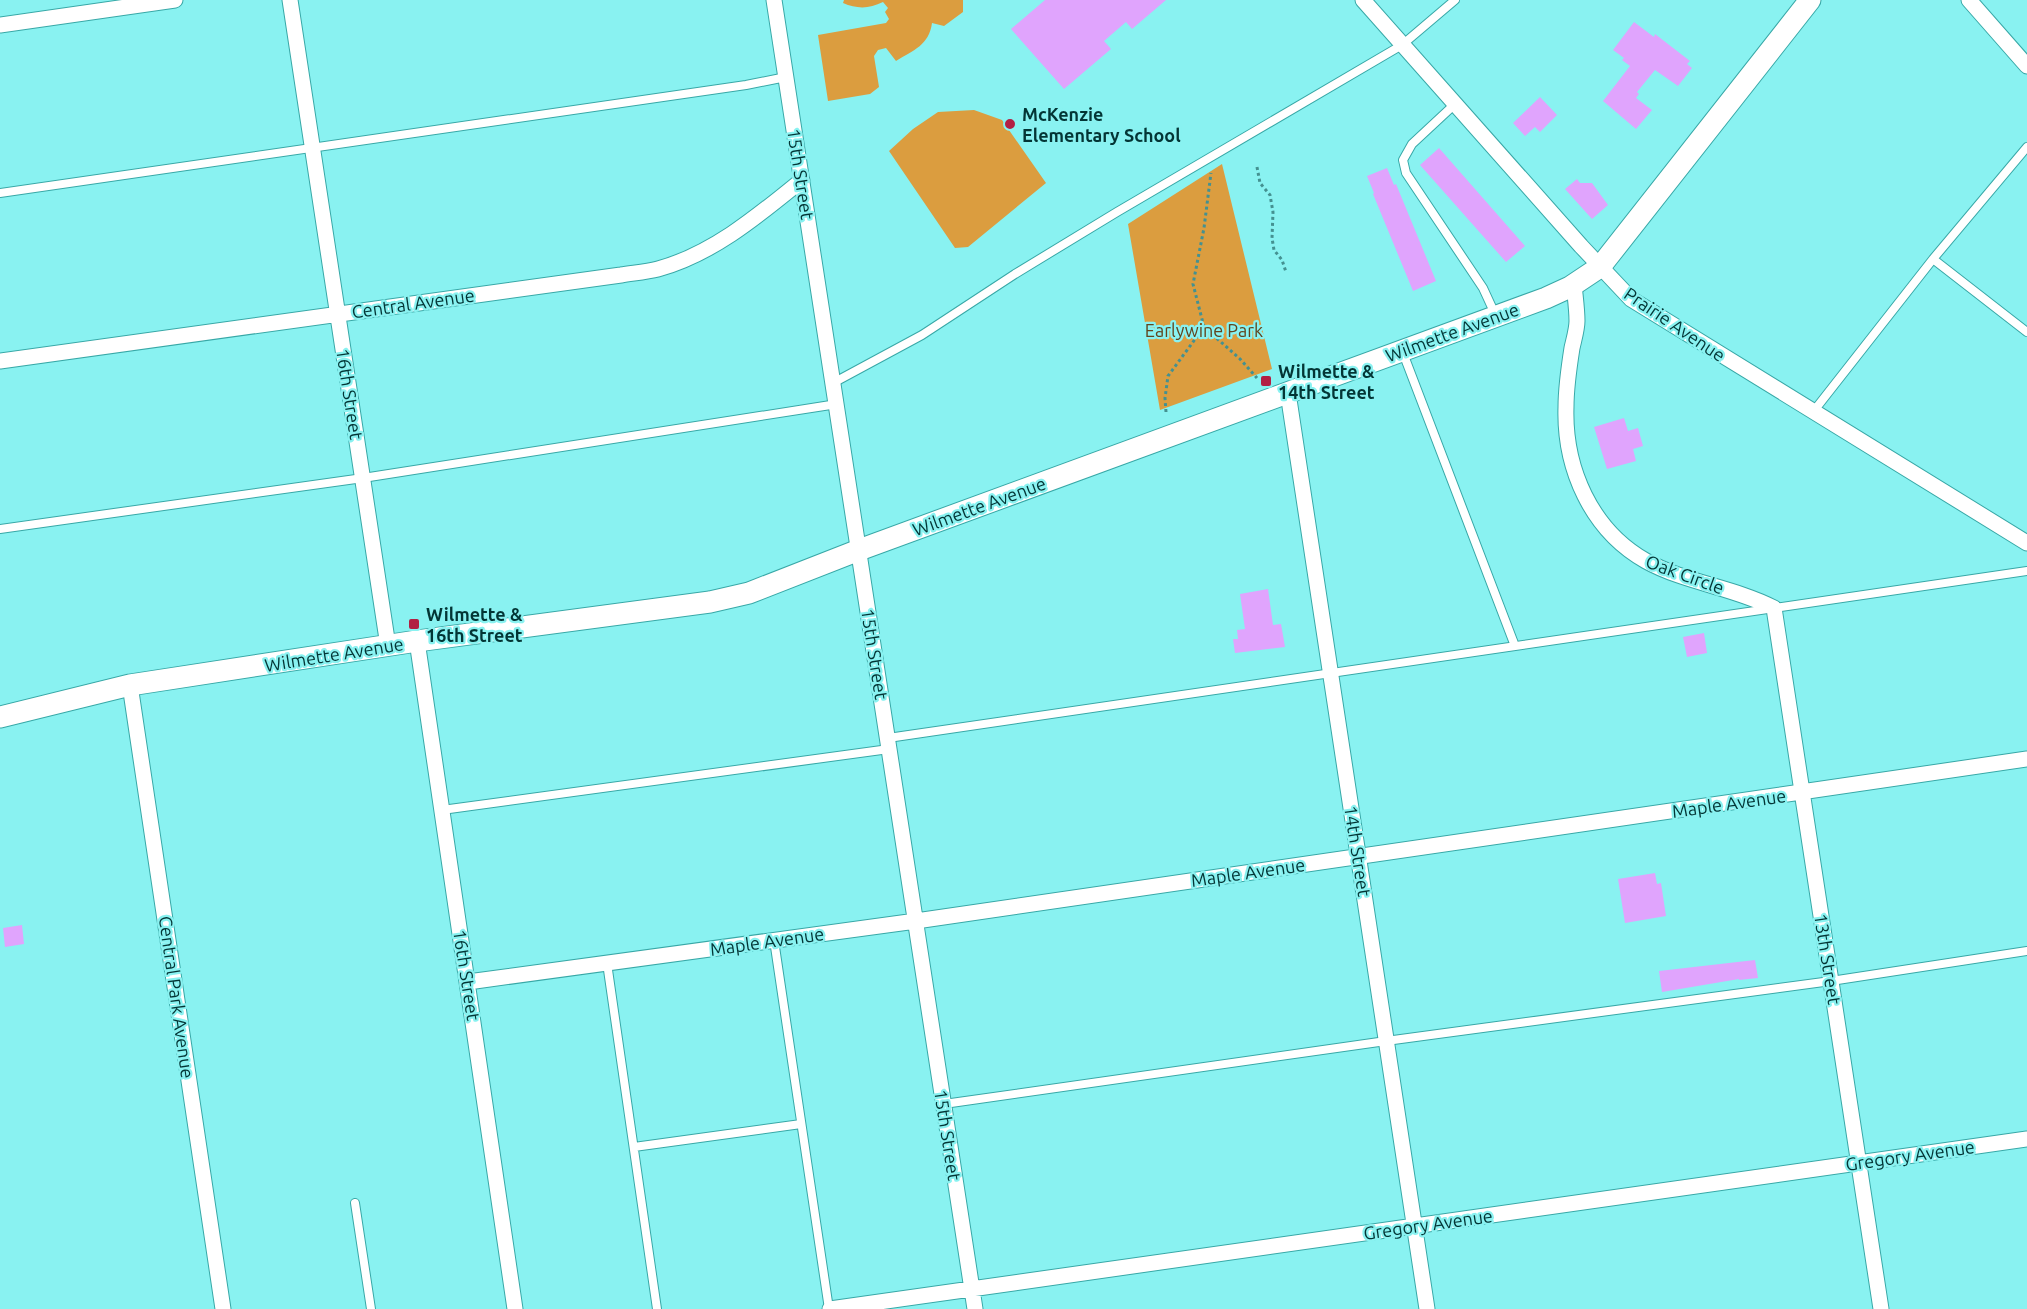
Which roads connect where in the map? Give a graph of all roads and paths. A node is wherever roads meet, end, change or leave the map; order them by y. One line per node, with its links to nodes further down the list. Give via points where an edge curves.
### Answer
1 (175, 0): 8 (street)
2 (290, 0): 13 (street, 16th Street)
3 (774, 0): 11 (street, 15th Street)
4 (1363, 0): 9 (street, Prairie Avenue)
5 (1455, 0): 9 (lane)
6 (1810, 0): 20 (street, Wilmette Avenue)
7 (1969, 0): 10 (street)
8 (0, 26)
9 (1402, 45): 12 (street, Prairie Avenue); 15 (lane)
10 (2027, 66)
11 (786, 77): 13 (lane); 17 (street, 15th Street)
12 (1455, 104): 20 (street, Prairie Avenue); 24 (lane, via 1412,144 1403,160 1406,173 1483,288)
13 (312, 147): 18 (lane); 23 (street, 16th Street)
14 (2027, 147): 19 (lane)
15 (1210, 158): 25 (path, via 1204,228 1193,284); 30 (lane, via 1015,274 922,335)
16 (1257, 167): 21 (path, via 1260,183 1270,195 1274,250)
17 (802, 180): 23 (street, Central Avenue, via 737,231 659,268); 30 (street, 15th Street)
18 (0, 193)
19 (1933, 259): 26 (lane); 34 (lane)
20 (1600, 267): 22 (street, Wilmette Avenue); 34 (street, Prairie Avenue, via 1631,299)
21 (1286, 272)
22 (1574, 284): 24 (street, Wilmette Avenue); 40 (street, Oak Circle, via 1577,322 1568,377 1567,440 1581,489 1593,511 1608,533 1647,562)
23 (337, 314): 28 (street, Central Avenue); 35 (street, 16th Street)
24 (1496, 316): 27 (street, Wilmette Avenue)
25 (1204, 327): 29 (path); 33 (path, via 1168,376)
26 (2027, 332)
27 (1402, 351): 31 (street, Wilmette Avenue); 43 (lane)
28 (0, 361)
29 (1257, 378)
30 (833, 383): 32 (street, 15th Street)
31 (1288, 393): 38 (street, Wilmette Avenue); 44 (street, 14th Street)
32 (837, 404): 35 (lane); 38 (street, 15th Street)
33 (1166, 412)
34 (1814, 412): 37 (street, Prairie Avenue)
35 (363, 478): 36 (lane); 42 (street, 16th Street)
36 (0, 530)
37 (2027, 543)
38 (859, 550): 41 (street, Wilmette Avenue, via 749,593 710,602); 47 (street, 15th Street)
39 (2027, 571): 40 (lane)
40 (1774, 608): 43 (lane); 49 (street, 13th Street)
41 (417, 641): 42 (street, Wilmette Avenue); 50 (street, 16th Street)
42 (388, 646): 45 (street, Wilmette Avenue)
43 (1515, 646): 44 (lane)
44 (1331, 673): 47 (lane); 51 (street, 14th Street)
45 (130, 686): 46 (street, Wilmette Avenue); 67 (street, Central Park Avenue)
46 (0, 717)
47 (889, 744): 50 (lane); 52 (street, 15th Street)
48 (2027, 759): 49 (street, Maple Avenue)
49 (1802, 792): 51 (street, Maple Avenue); 56 (street, 13th Street)
50 (442, 810): 57 (street, 16th Street)
51 (1358, 856): 52 (street, Maple Avenue); 58 (street, 14th Street)
52 (916, 921): 53 (street, Maple Avenue); 59 (street, 15th Street)
53 (774, 940): 55 (street, Maple Avenue); 60 (lane)
54 (2027, 951): 56 (lane)
55 (607, 963): 57 (street, Maple Avenue); 62 (lane)
56 (1831, 981): 58 (lane); 63 (street, 13th Street)
57 (468, 982): 69 (street, 16th Street)
58 (1386, 1041): 59 (lane); 65 (street, 14th Street)
59 (944, 1104): 66 (street, 15th Street)
60 (801, 1124): 62 (lane); 71 (lane)
61 (2027, 1139): 63 (street, Gregory Avenue)
62 (634, 1147): 70 (lane)
63 (1859, 1163): 65 (street, Gregory Avenue); 74 (street, 13th Street)
64 (355, 1203): 68 (lane)
65 (1415, 1226): 66 (street, Gregory Avenue); 73 (street, 14th Street)
66 (972, 1289): 71 (street, Gregory Avenue); 72 (street, 15th Street)
67 (223, 1309)
68 (371, 1309)
69 (515, 1309)
70 (657, 1309)
71 (829, 1309)
72 (975, 1309)
73 (1427, 1309)
74 (1881, 1309)

